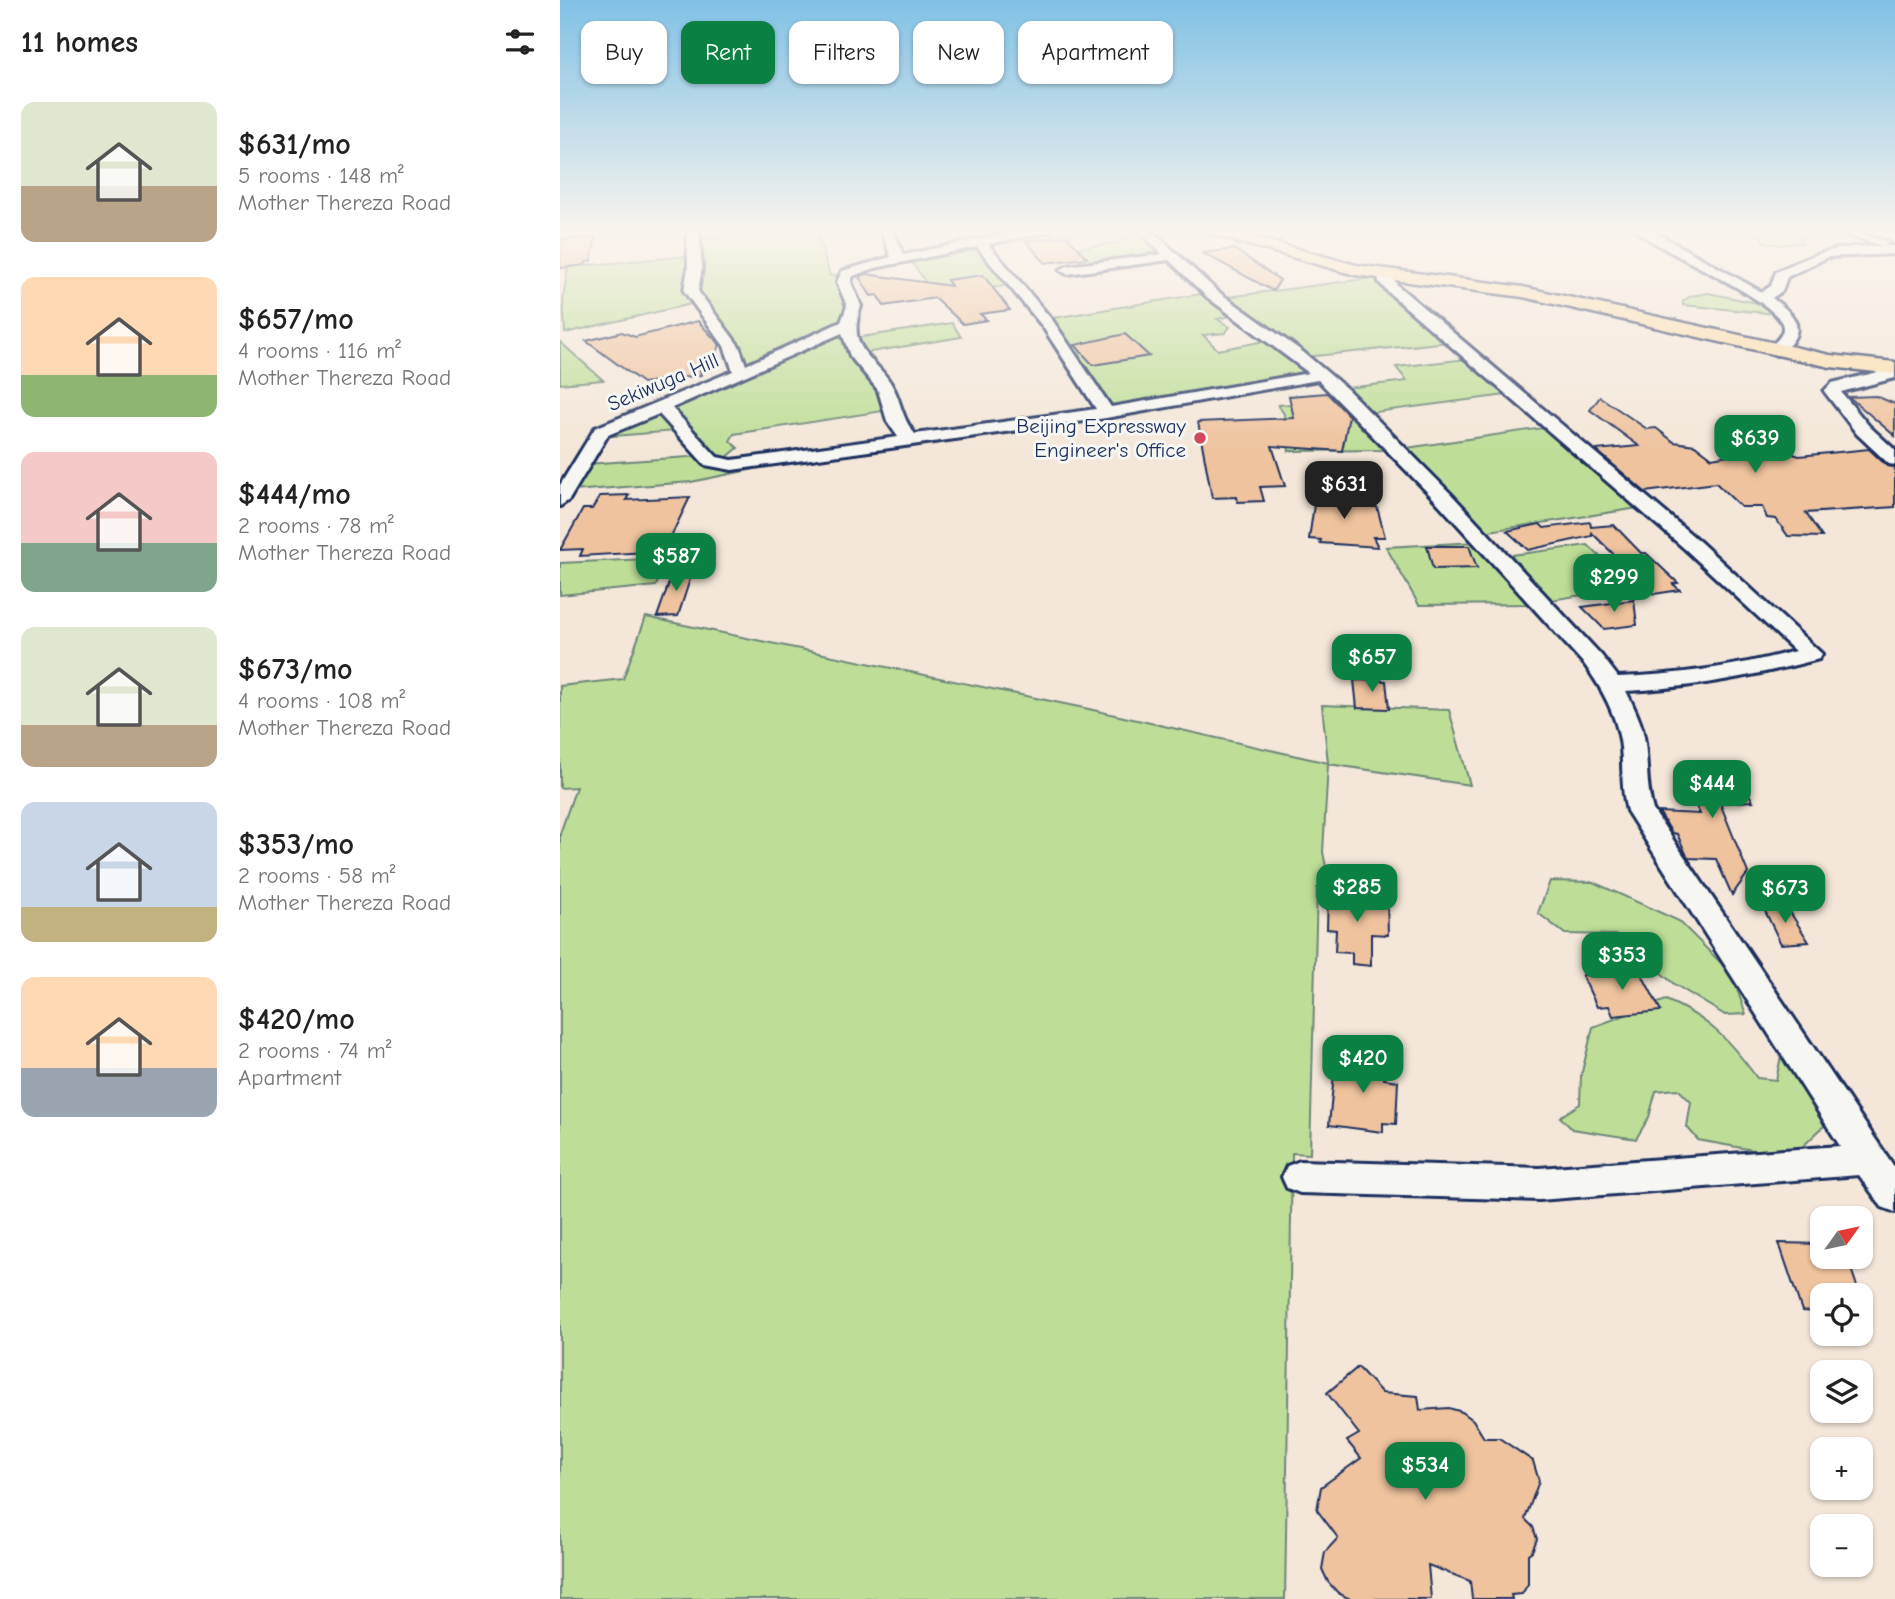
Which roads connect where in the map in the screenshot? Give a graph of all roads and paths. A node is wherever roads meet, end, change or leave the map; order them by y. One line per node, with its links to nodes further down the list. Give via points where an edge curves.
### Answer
1 (700, 304): 11 (street, via 732,346)
2 (853, 304): 8 (street)
3 (1032, 304): 14 (street, via 1065,345)
4 (1225, 304): 12 (street)
5 (1410, 304): 18 (street, via 1692,545 1811,654 1756,669 1676,682)
6 (1578, 304): 9 (main road)
7 (1771, 304): 9 (street, via 1791,325)
8 (847, 325): 11 (street, Sekiwuga Hill); 15 (street, via 858,356 886,389 895,421)
9 (1776, 350): 10 (main road)
10 (1895, 371): 16 (street, via 1832,391)
11 (741, 372): 13 (street, Sekiwuga Hill)
12 (1322, 375): 14 (street); 18 (street, via 1444,498)
13 (661, 406): 15 (street, via 711,461 722,466); 17 (street, Sekiwuga Hill, via 597,435)
14 (1107, 413): 15 (street)
15 (910, 440)
16 (1895, 460)
17 (560, 500)
18 (1611, 684): 19 (street, via 1633,741 1634,790 1640,811)
19 (1868, 1159): 20 (street, via 1539,1184); 21 (street)
20 (1300, 1177)
21 (1895, 1196)

